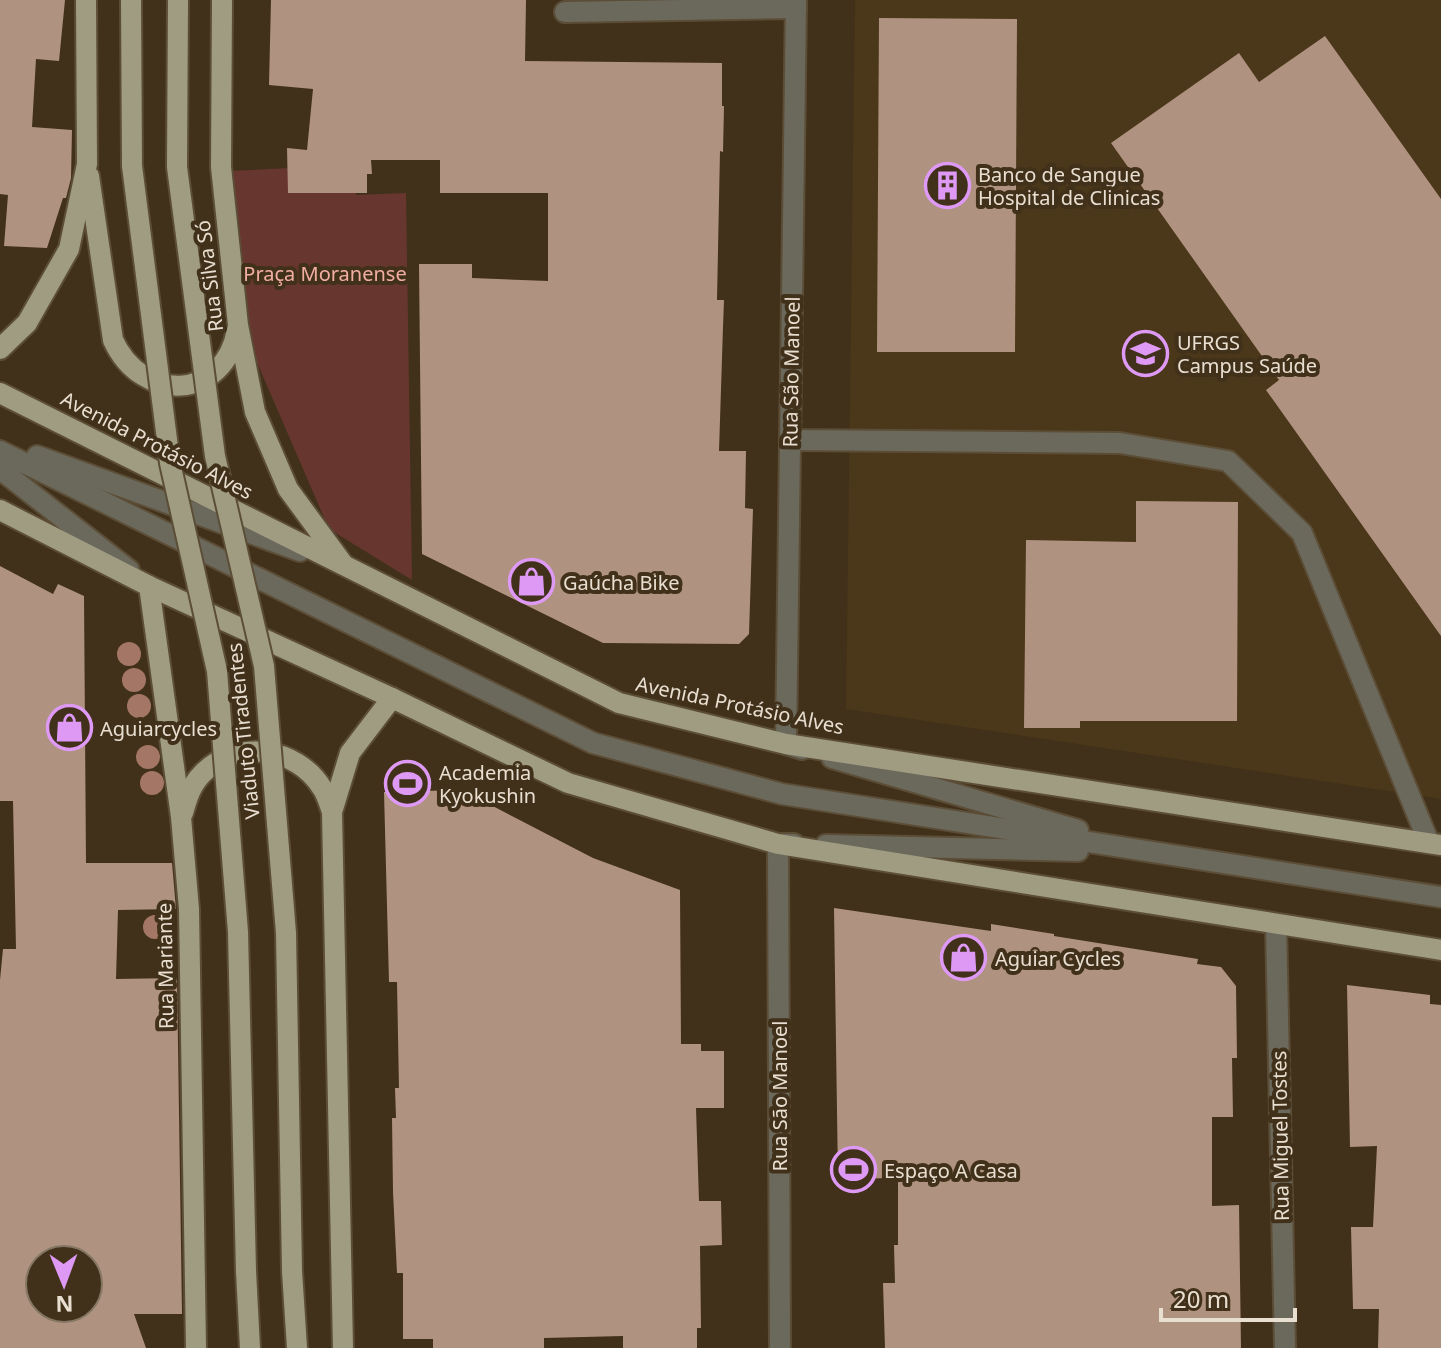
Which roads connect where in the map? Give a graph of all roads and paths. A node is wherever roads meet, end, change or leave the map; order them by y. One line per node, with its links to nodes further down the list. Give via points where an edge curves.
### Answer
1 (86, 0): 7 (main road)
2 (131, 0): 29 (main road, Viaduto Tiradentes, bridge, via 132,166 156,354 170,463 217,671 238,932)
3 (178, 0): 30 (main road, Viaduto Tiradentes, bridge, via 177,167 215,456 264,666 286,933)
4 (222, 0): 8 (main road, Rua Silva Só, via 221,167)
5 (796, 4): 6 (street); 11 (street, Rua São Manoel)
6 (565, 12)
7 (87, 164): 8 (main road, via 113,340 135,373 153,383 192,384 225,362); 9 (main road, via 69,249 27,323)
8 (238, 325): 16 (main road, Rua Silva Só, via 255,412 288,489)
9 (0, 349)
10 (0, 393): 16 (main road, Avenida Protásio Alves)
11 (790, 440): 19 (street, Rua São Manoel); 23 (street, via 1120,443 1228,461 1302,533)
12 (0, 443): 16 (street)
13 (0, 451): 24 (street, via 593,743 782,794)
14 (0, 469): 17 (street)
15 (0, 510): 17 (main road)
16 (346, 567): 19 (main road, Avenida Protásio Alves, via 619,703)
17 (149, 586): 18 (main road); 21 (main road, Rua Mariante)
18 (392, 698): 20 (main road, via 350,753); 22 (main road, via 568,783)
19 (786, 744): 23 (main road, Avenida Protásio Alves); 24 (street)
20 (332, 812): 21 (main road, via 309,771 266,751 220,760 201,774); 31 (main road)
21 (181, 817): 28 (main road, Rua Mariante, via 189,909)
22 (778, 844): 24 (street); 26 (main road); 32 (street, Rua São Manoel)
23 (1435, 844)
24 (1156, 853): 25 (street)
25 (1441, 897)
26 (1276, 924): 27 (main road); 33 (street, Rua Miguel Tostes)
27 (1441, 950)
28 (196, 1348)
29 (250, 1348)
30 (297, 1348)
31 (343, 1348)
32 (780, 1348)
33 (1285, 1348)

